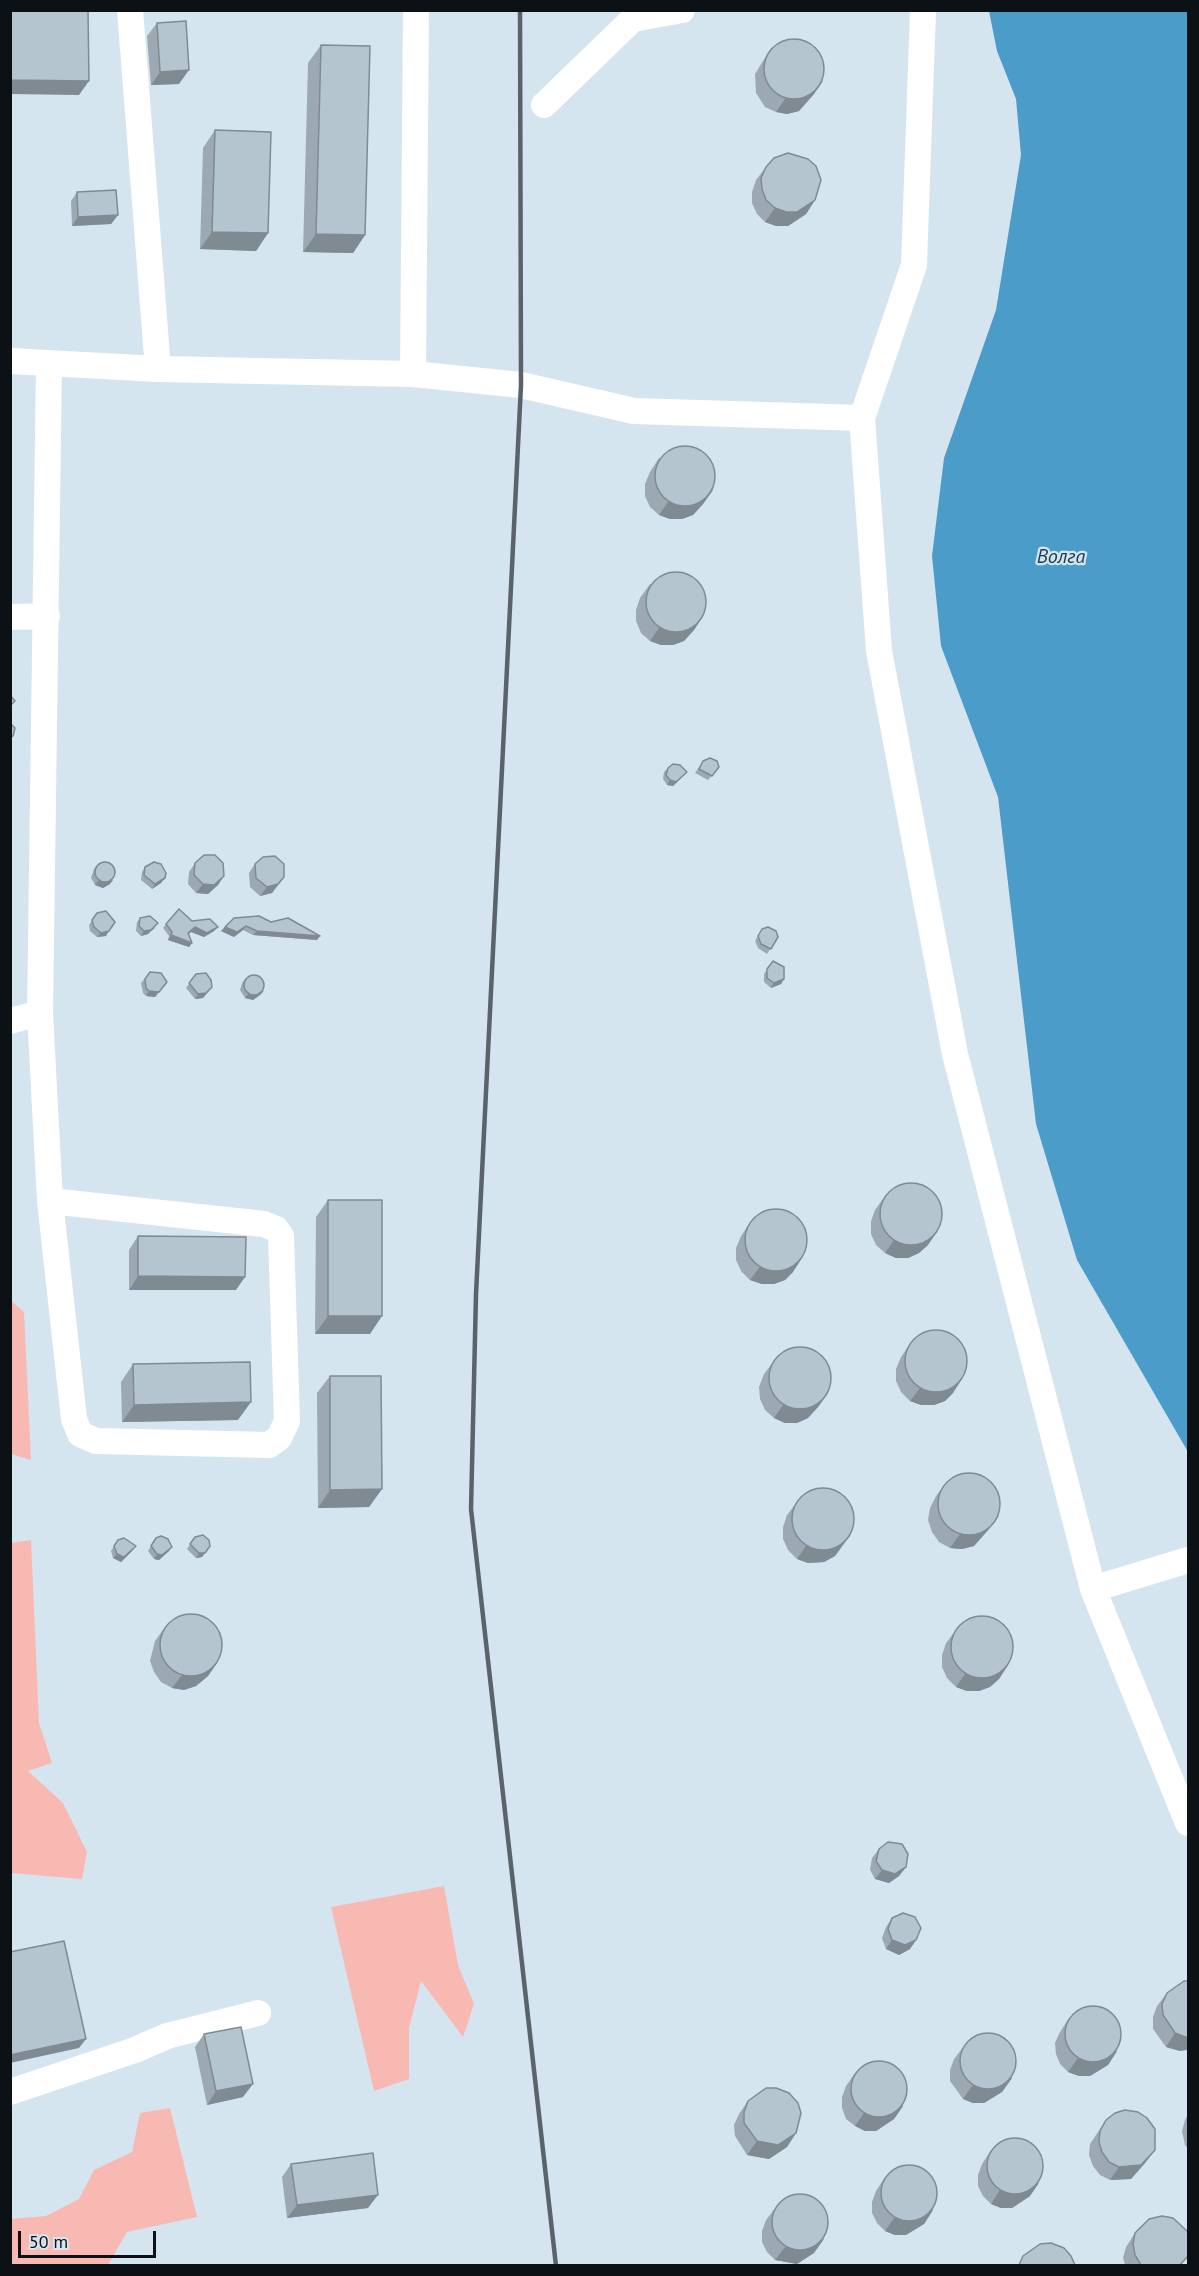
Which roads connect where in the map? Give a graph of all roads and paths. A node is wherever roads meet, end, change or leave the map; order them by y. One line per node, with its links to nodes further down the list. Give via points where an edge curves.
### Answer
1 (130, 10): 8 (lane)
2 (416, 10): 9 (lane)
3 (682, 10): 5 (lane, via 633,18)
4 (923, 10): 10 (lane, via 914,265)
5 (544, 105)
6 (10, 361): 7 (lane)
7 (49, 364): 8 (lane); 12 (lane)
8 (158, 369): 9 (lane)
9 (413, 374): 10 (lane, via 520,384 634,411)
10 (862, 418): 17 (lane, via 879,651 955,1054)
11 (10, 616): 12 (lane)
12 (47, 616): 13 (lane)
13 (40, 1013): 14 (lane); 15 (lane)
14 (10, 1021)
15 (50, 1201): 15 (lane, via 264,1224 276,1229 281,1236 287,1421 279,1438 269,1445 257,1445 96,1441 80,1434 74,1419)
16 (1188, 1560): 17 (lane)
17 (1093, 1589): 18 (lane)
18 (1188, 1823)
19 (258, 2013): 20 (lane, via 166,2036)
20 (10, 2092)

